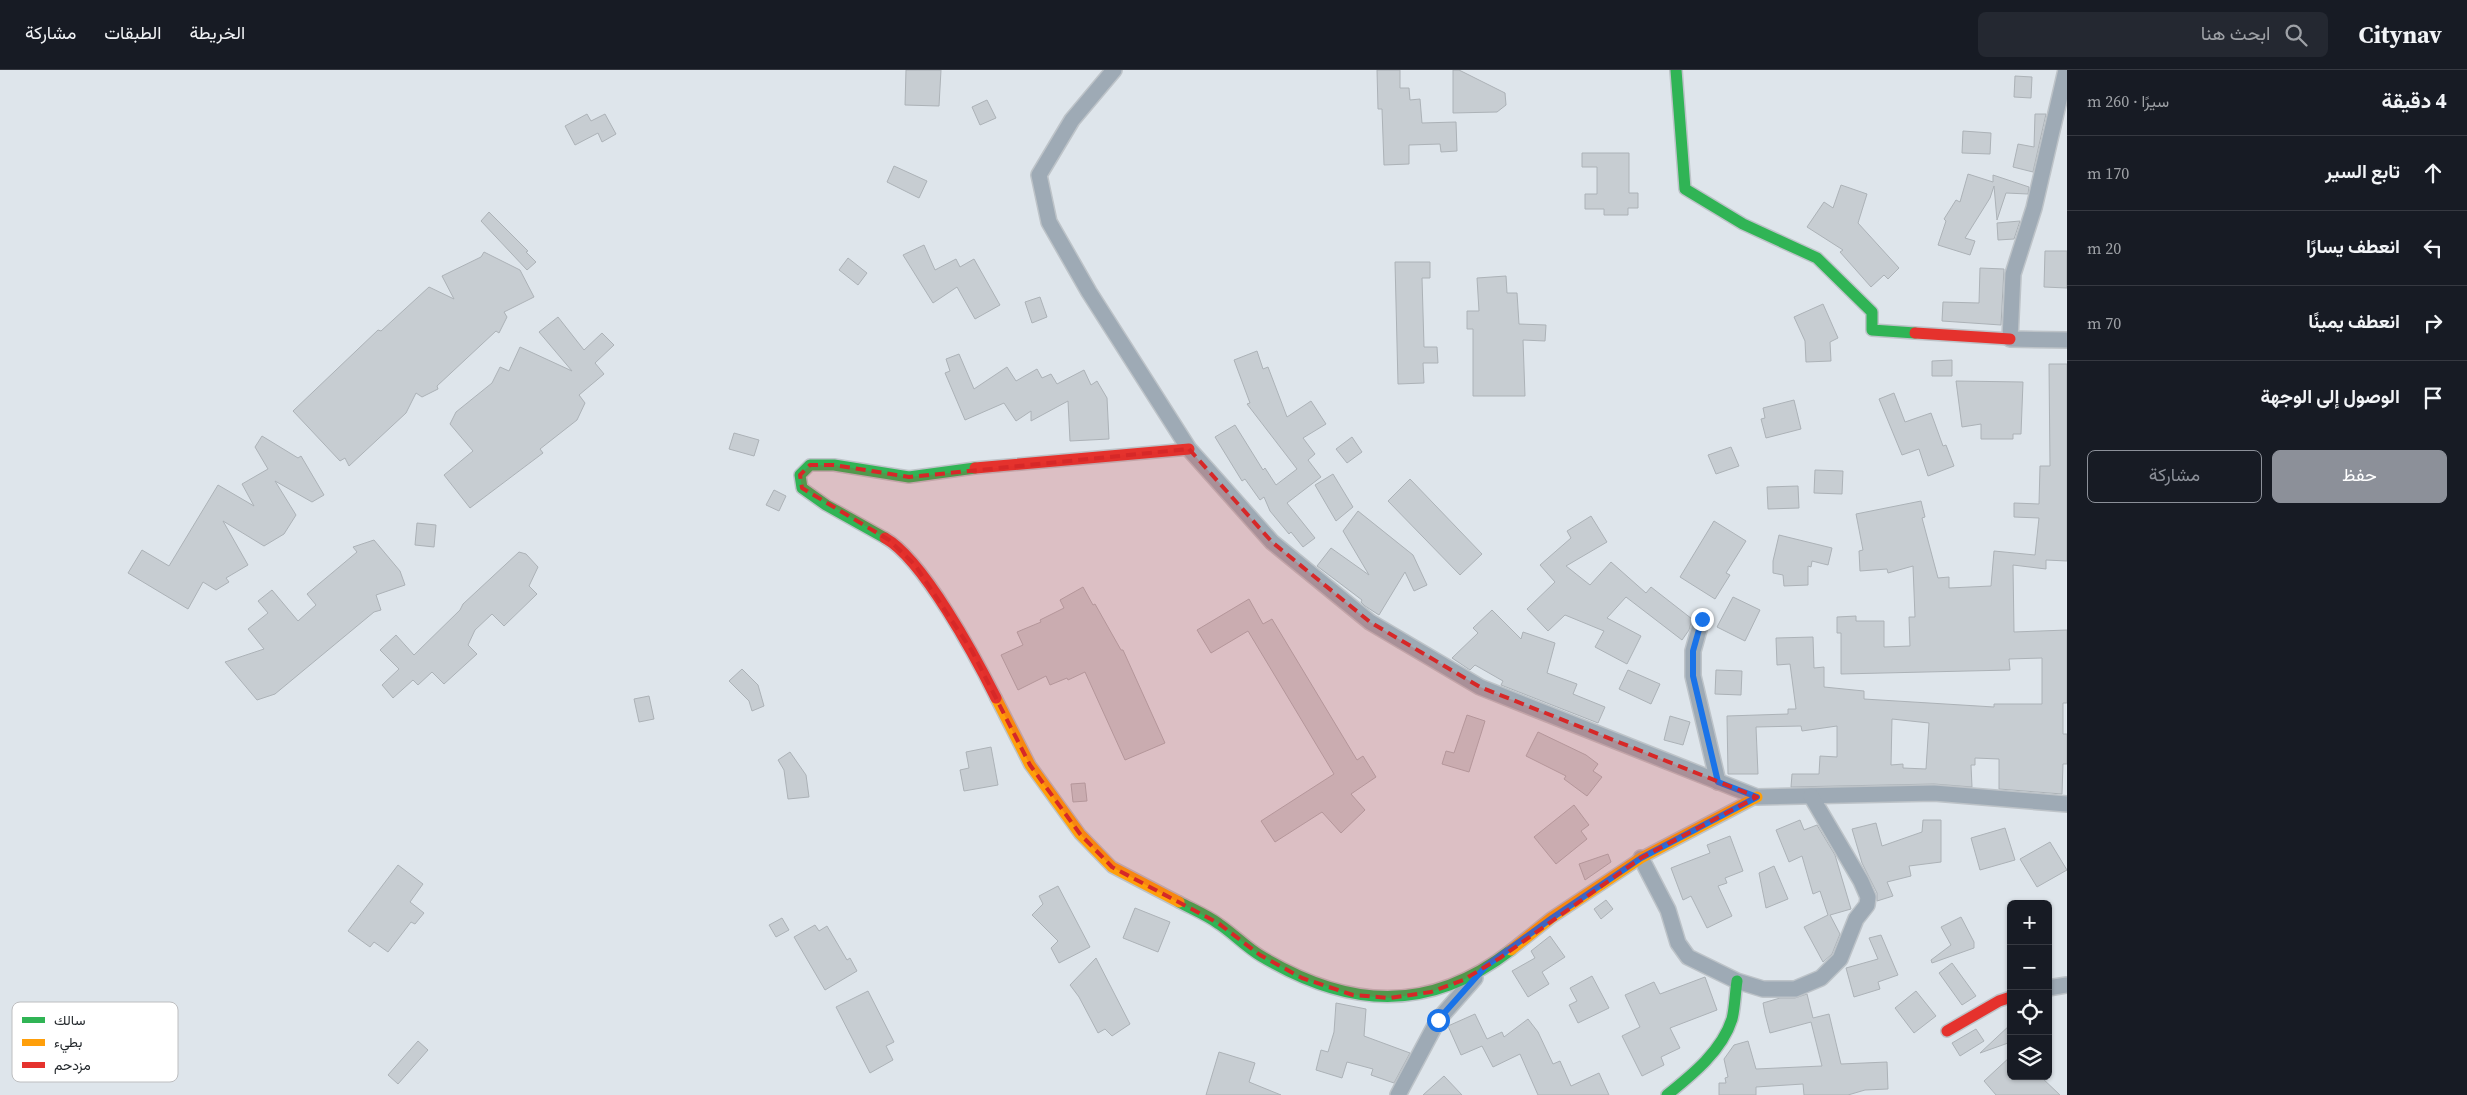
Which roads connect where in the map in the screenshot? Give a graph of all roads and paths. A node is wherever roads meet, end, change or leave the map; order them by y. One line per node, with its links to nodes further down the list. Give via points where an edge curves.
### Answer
1 (1114, 70): 6 (street, via 1072,120 1039,175 1049,222 1089,292)
2 (1676, 70): 4 (street, via 1685,189 1743,224 1817,258 1872,312 1872,330)
3 (2066, 70): 4 (street, via 2034,208 2014,274)
4 (2010, 339): 5 (street)
5 (2067, 340)
6 (1190, 449): 8 (street, via 1272,542 1370,622 1480,687); 13 (street, via 972,468 909,477 834,465 810,465 800,475 802,488 889,540 915,565 972,651 1030,765 1080,834 1112,867 1218,923 1260,955 1302,978 1353,995 1390,998 1431,992 1464,980)
7 (1702, 619): 8 (street, via 1693,651 1693,676)
8 (1718, 782): 10 (street)
9 (1811, 796): 10 (street); 11 (street, via 1934,793); 14 (street, via 1862,881 1867,904 1856,919 1840,959 1821,978 1795,989 1763,989)
10 (1757, 797): 12 (street)
11 (2067, 804)
12 (1641, 858): 13 (street); 14 (street, via 1668,910 1678,944 1688,956)
13 (1486, 966): 19 (street, via 1438,1020)
14 (1737, 980): 20 (street, via 1732,1020 1726,1035)
15 (2067, 986): 16 (street)
16 (2052, 988)
17 (2007, 999): 18 (street)
18 (1947, 1031)
19 (1398, 1095)
20 (1667, 1095)

